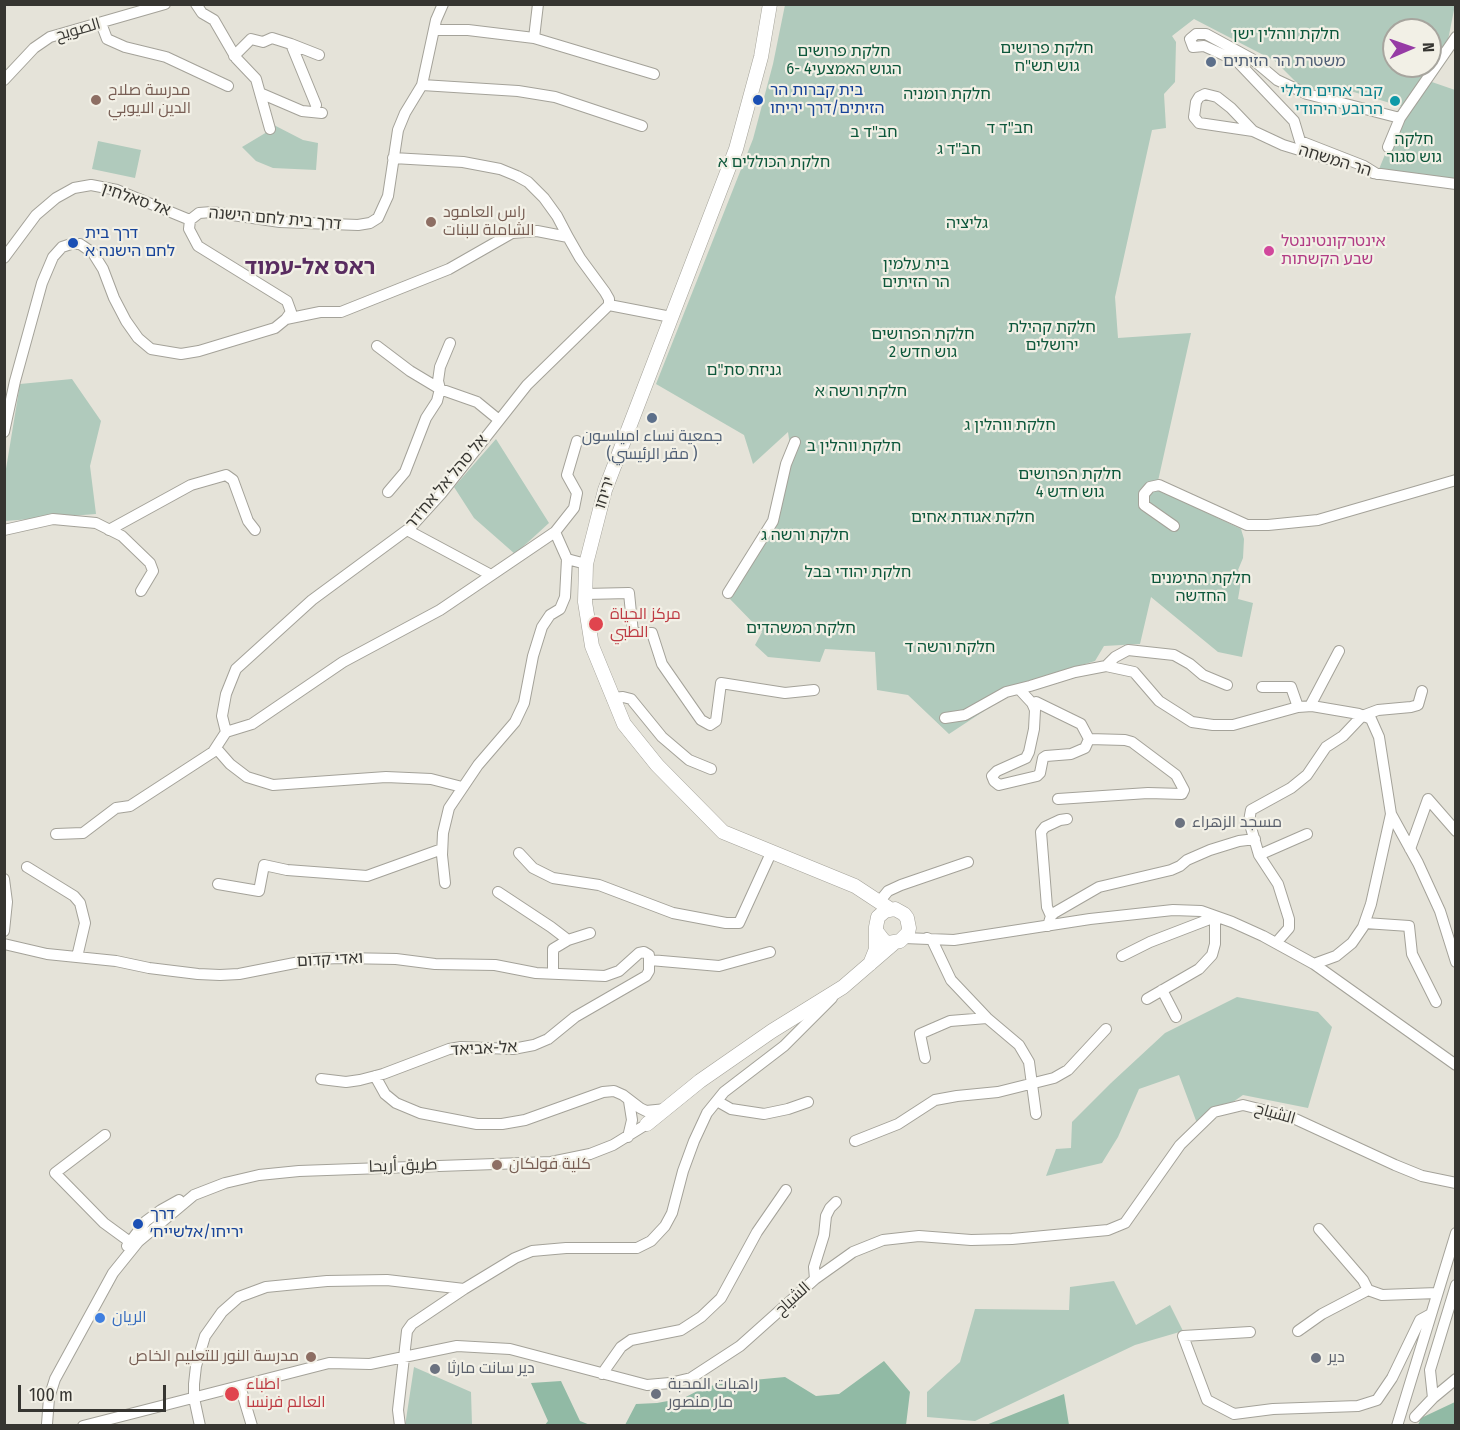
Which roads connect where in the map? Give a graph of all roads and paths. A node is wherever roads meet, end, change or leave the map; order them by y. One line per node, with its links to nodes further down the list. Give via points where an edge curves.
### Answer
1 (165, 4): 6 (street, الصويح)
2 (196, 4): 12 (street, via 214,21)
3 (443, 4): 7 (street, דרך בית לחם הישנה)
4 (538, 4): 9 (street)
5 (770, 4): 30 (main road, יריחו, via 761,57 736,149)
6 (101, 23): 14 (street, الصويح, via 50,38 34,48); 16 (street, via 107,39 166,57)
7 (434, 30): 9 (street); 15 (street, דרך בית לחם הישנה)
8 (1455, 37): 18 (street)
9 (534, 38): 13 (street)
10 (291, 44): 11 (street); 12 (street, via 272,38 263,42 251,39); 17 (street, via 319,109 302,111)
11 (319, 55)
12 (234, 56): 17 (street, via 256,79)
13 (654, 74)
14 (4, 80)
15 (422, 85): 19 (street, via 555,97); 23 (street, דרך בית לחם הישנה, via 398,130)
16 (228, 86)
17 (260, 93): 20 (street)
18 (1400, 118): 22 (street); 24 (street, via 1307,94 1277,80 1252,59 1206,34 1190,39 1193,47 1204,46 1237,61 1294,121 1300,141)
19 (642, 126)
20 (270, 129)
21 (1253, 130): 21 (street, הר המשחה, via 1217,98 1205,94 1196,102 1194,117 1199,123); 24 (street, הר המשחה, via 1282,145)
22 (1388, 147)
23 (393, 158): 26 (street, דרך בית לחם הישנה, via 388,196 378,218 370,223 280,222 212,212 199,213); 27 (street, via 464,162 517,176 544,198)
24 (1377, 174): 25 (street, הר המשחה)
25 (1455, 184)
26 (190, 220): 28 (street, אל סאלחין, via 117,190 92,185 74,188 36,215); 31 (street, דרך בית לחם הישנה, via 189,229 198,246 287,301 291,312)
27 (568, 237): 29 (street, via 605,292); 31 (street, via 537,231 512,233 449,269 341,312)
28 (4, 258)
29 (609, 305): 30 (street); 35 (street, אל סהל אל אח'דר, via 526,385)
30 (671, 317): 48 (main road, יריחו, via 605,490)
31 (286, 319): 36 (street, via 275,328 199,351 181,354 151,349 126,321 93,253 80,244 71,244 53,257 42,284)
32 (450, 343): 34 (street, via 440,368)
33 (377, 346): 34 (street)
34 (440, 389): 35 (street, via 477,402); 40 (street, via 405,472)
35 (499, 420): 45 (street, אל סהל אל אח'דר)
36 (4, 432)
37 (577, 441): 46 (street, via 567,475 577,493 574,508)
38 (795, 442): 51 (street, via 773,521)
39 (1455, 480): 41 (street, via 1318,520 1268,525 1247,525 1159,485 1150,487 1144,494 1144,505)
40 (388, 492)
41 (1174, 526)
42 (4, 530): 43 (street, via 53,519 96,523)
43 (109, 530): 44 (street, via 191,485 226,475 233,480); 50 (street, via 122,536 150,563 153,571)
44 (255, 530)
45 (407, 531): 49 (street); 66 (street, אל סהל אל אח'דר, via 312,600 236,669 222,716)
46 (555, 532): 47 (street); 49 (street)
47 (567, 559): 48 (street); 70 (street, via 565,597 561,609 550,615 542,627 524,703 515,722)
48 (586, 564): 52 (main road, יריחו)
49 (491, 575): 66 (street, via 440,610 343,662 252,724)
50 (141, 591)
51 (728, 593)
52 (585, 594): 58 (street, via 628,593 633,633 652,633 662,664 701,720 710,725 716,721 721,683 785,693); 60 (main road, יריחו, via 592,646)
53 (1339, 651): 62 (street)
54 (1107, 666): 55 (street, via 1128,650 1174,655 1203,675); 57 (street); 63 (street, via 1134,672 1159,701 1192,722 1233,725)
55 (1227, 685)
56 (1262, 687): 63 (street, via 1291,687)
57 (1019, 689): 61 (street); 65 (street, via 965,715)
58 (814, 690)
59 (1422, 691): 64 (street, via 1418,705)
60 (612, 698): 69 (street, via 631,699 662,738 689,759); 81 (main road, יריחו, via 624,724 657,765 723,832)
61 (1032, 703): 67 (street, via 1081,724); 67 (street, via 1035,729 1029,752 1026,758 992,776 999,785 1037,776 1043,758 1071,754 1085,748)
62 (1310, 706): 63 (street); 64 (street)
63 (1298, 707)
64 (1362, 716): 72 (street, via 1371,719 1378,737); 77 (street, via 1326,747 1307,775 1251,810 1249,820)
65 (945, 718)
66 (226, 732): 68 (street)
67 (1089, 739): 71 (street, via 1132,742 1176,775 1184,790 1182,794)
68 (216, 748): 70 (street, via 247,777 273,785 386,777 431,779); 75 (street, via 130,806 116,808 83,832)
69 (711, 769)
70 (462, 787): 78 (street, via 449,808)
71 (1058, 799)
72 (1391, 814): 79 (street); 94 (street)
73 (1067, 819): 92 (street, via 1041,832)
74 (1455, 831): 79 (street, via 1428,799)
75 (56, 834)
76 (1307, 834): 82 (street)
77 (1255, 839): 82 (street); 92 (street, via 1210,850 1171,870 1099,887)
78 (442, 849): 87 (street); 88 (street, via 367,876 287,870 264,864 259,891)
79 (1410, 849): 107 (street, via 1440,911)
80 (519, 853): 81 (street, via 533,868 553,878 599,885 673,913 726,923 739,923)
81 (771, 853): 86 (main road, יריחו)
82 (1259, 855): 101 (street, via 1278,884 1289,919 1289,928)
83 (968, 862): 90 (street, via 888,891)
84 (27, 867): 105 (street, via 80,903 85,922)
85 (4, 879): 96 (street)
86 (842, 881): 90 (main road, יריחו); 95 (main road, יריחו, via 872,908)
87 (445, 883)
88 (218, 884)
89 (498, 892): 98 (street)
90 (885, 906): 93 (main road, via 900,911); 95 (main road)
91 (1215, 917): 92 (street, via 1201,911 1173,910); 101 (street); 104 (street); 112 (street, via 1212,955 1199,969)
92 (1049, 921): 100 (street, via 954,940)
93 (909, 922): 99 (main road, via 908,933); 100 (street, via 921,936)
94 (1365, 923): 108 (street, via 1352,943 1336,956); 114 (street, via 1409,926 1412,954)
95 (876, 927): 99 (main road, via 884,941); 109 (main road, via 876,949)
96 (4, 931)
97 (590, 933): 98 (street)
98 (568, 940): 110 (street, via 553,949)
99 (899, 940): 100 (street); 109 (main road)
100 (932, 940): 116 (street, via 951,980)
101 (1276, 943): 108 (street)
102 (4, 944): 105 (street, ואדי קדום)
103 (770, 952): 106 (street, via 718,966)
104 (1122, 956)
105 (77, 957): 110 (street, ואדי קדום, via 198,974 239,974 284,963 341,958 495,965)
106 (649, 957): 110 (street, ואדי קדום, via 639,953 612,975); 120 (street, אל-אביאד, via 646,976 575,1017 548,1039 513,1049 449,1049)
107 (1455, 962)
108 (1314, 964): 119 (street)
109 (867, 969): 111 (main road)
110 (553, 973)
111 (843, 987): 124 (street, via 784,1046); 126 (main road, طريق أريحا, via 772,1031)
112 (1162, 990): 113 (street); 115 (street)
113 (1147, 999)
114 (1436, 1002)
115 (1176, 1017)
116 (987, 1018): 118 (street, via 950,1021 920,1034); 122 (street, via 1019,1046 1029,1062)
117 (1106, 1029): 122 (street, via 1068,1070)
118 (925, 1058)
119 (1455, 1065)
120 (375, 1076): 121 (street, אל-אביאד, via 346,1082); 123 (street, via 385,1094 396,1103 420,1113 477,1124 525,1120 603,1092 614,1091)
121 (321, 1079)
122 (1033, 1084): 127 (street); 131 (street, via 935,1100 898,1124)
123 (629, 1101): 126 (street, via 646,1110); 130 (street, via 632,1120)
124 (717, 1101): 125 (street, via 731,1109 764,1114); 143 (street, via 694,1141 672,1213 651,1241 638,1248 532,1251)
125 (808, 1101)
126 (666, 1109): 128 (main road, طريق أريحا)
127 (1036, 1114)
128 (647, 1124): 130 (street, طريق أريحا)
129 (105, 1135): 138 (street, via 55,1173 104,1223)
130 (628, 1137): 134 (street, طريق أريحا, via 590,1154 551,1162 299,1171 259,1175)
131 (855, 1141)
132 (1455, 1183): 141 (street, الشياح, via 1422,1176 1291,1117 1243,1105 1214,1112 1179,1145 1125,1223 1108,1230 1012,1239 919,1236 883,1240 853,1252)
133 (786, 1190): 150 (street, via 757,1232 721,1298 681,1330 632,1340 621,1347)
134 (194, 1195): 138 (street, via 146,1221); 140 (street, طريق أريحا, via 138,1242)
135 (836, 1202): 141 (street, via 826,1216 814,1267)
136 (1319, 1229): 144 (street)
137 (1455, 1233): 139 (street)
138 (130, 1242): 140 (street)
139 (1451, 1263): 145 (street)
140 (113, 1273): 157 (street, طريق أريحا, via 55,1379)
141 (815, 1279): 150 (street, الشياح, via 740,1346 691,1378 647,1385)
142 (1455, 1285): 154 (street, via 1430,1370)
143 (464, 1289): 149 (street, via 412,1324 407,1331); 153 (street, via 387,1280 327,1281 266,1287 239,1297 205,1335 196,1366)
144 (1368, 1290): 145 (street, via 1382,1295); 147 (street)
145 (1437, 1293): 146 (street)
146 (1431, 1314): 148 (street, via 1420,1320 1377,1400 1358,1406 1234,1414 1207,1400 1183,1336); 162 (street)
147 (1298, 1331)
148 (1250, 1332)
149 (405, 1355): 150 (street, الشياح, via 457,1346 510,1349); 152 (street, الشياح, via 370,1364 329,1363); 161 (street, via 398,1410)
150 (602, 1374)
151 (1455, 1379): 154 (street)
152 (240, 1386): 153 (street, الشياح); 160 (street)
153 (194, 1398): 156 (street, الشياح); 159 (street)
154 (1433, 1398): 155 (street)
155 (1415, 1417)
156 (98, 1424): 158 (street, الشياح)
157 (47, 1425)
158 (83, 1425)
159 (200, 1425)
160 (252, 1425)
161 (400, 1425)
162 (1397, 1425)

